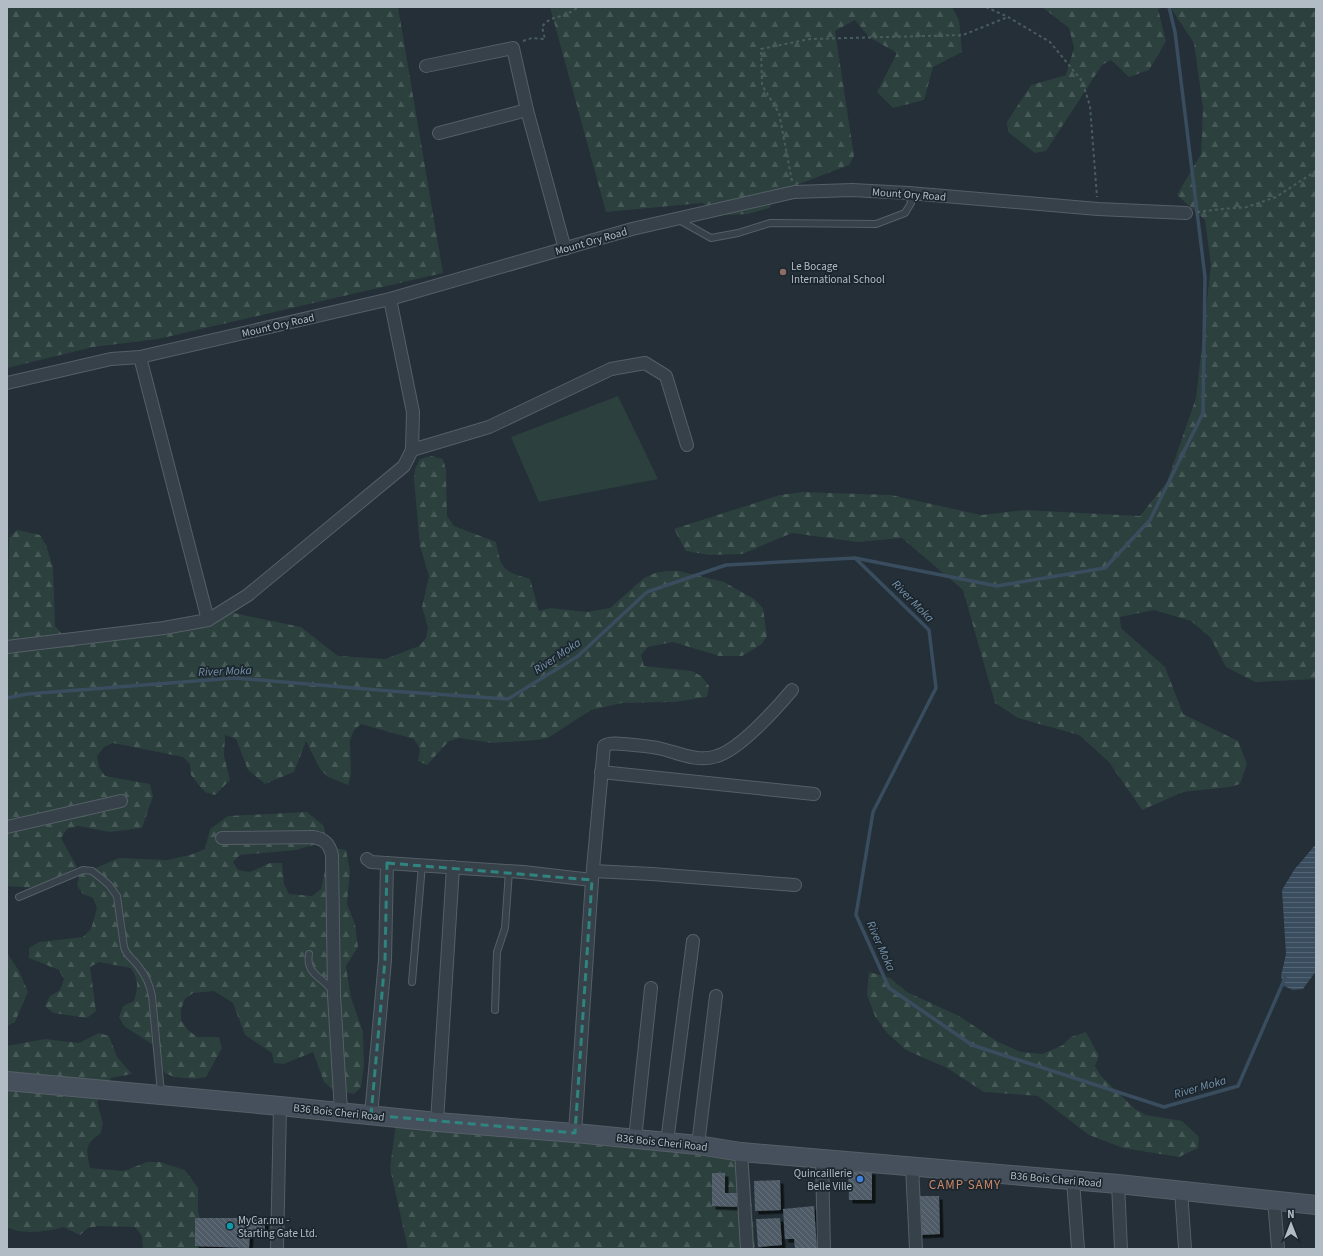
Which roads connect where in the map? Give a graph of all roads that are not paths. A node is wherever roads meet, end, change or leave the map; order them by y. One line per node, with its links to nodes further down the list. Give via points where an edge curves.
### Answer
1 (426, 66): 2 (street, via 513,48)
2 (527, 110): 3 (street); 7 (street)
3 (439, 133)
4 (909, 193): 5 (street, Mount Ory Road, via 1098,209); 6 (street, Mount Ory Road, via 852,190 794,192); 6 (lane, via 910,203 905,213 876,224 770,223 711,238)
5 (1186, 213)
6 (677, 219): 7 (street, Mount Ory Road)
7 (565, 249): 8 (street, Mount Ory Road)
8 (390, 299): 9 (street, Mount Ory Road); 12 (street, via 413,412)
9 (140, 357): 10 (street, Mount Ory Road, via 111,359); 13 (street)
10 (7, 383)
11 (687, 445): 12 (street, via 666,376 645,363 611,369 489,427)
12 (412, 450): 13 (street, via 404,466 248,595)
13 (208, 620): 14 (street, via 164,628)
14 (7, 647)
15 (792, 690): 16 (street, via 738,744 719,756 700,758 657,748 608,744 603,749)
16 (601, 772): 17 (street); 26 (street)
17 (814, 794)
18 (121, 801): 19 (street)
19 (7, 827)
20 (222, 838): 33 (street, via 313,837 328,844 332,855)
21 (367, 859): 22 (street, via 370,862)
22 (387, 863): 23 (street); 40 (street, via 385,960)
23 (422, 865): 24 (street); 31 (lane)
24 (453, 867): 25 (street); 41 (street)
25 (509, 871): 26 (street); 35 (lane, via 505,928 497,952)
26 (593, 875): 27 (street, via 667,875); 42 (street)
27 (795, 885)
28 (19, 896): 37 (lane, via 83,870 92,871 113,890 117,896 126,954 139,966 150,985)
29 (693, 941): 44 (street)
30 (309, 954): 33 (lane, via 310,969)
31 (412, 982)
32 (651, 988): 43 (street)
33 (334, 995): 39 (street)
34 (716, 996): 45 (street)
35 (495, 1010)
36 (7, 1081): 37 (main road, B36 Bois Cheri Road)
37 (161, 1095): 38 (main road, B36 Bois Cheri Road)
38 (280, 1106): 39 (main road, B36 Bois Cheri Road); 54 (street)
39 (341, 1112): 40 (main road, B36 Bois Cheri Road)
40 (371, 1115): 41 (main road, B36 Bois Cheri Road)
41 (437, 1122): 42 (main road, B36 Bois Cheri Road)
42 (575, 1133): 43 (main road, B36 Bois Cheri Road)
43 (635, 1139): 44 (main road, B36 Bois Cheri Road)
44 (667, 1142): 45 (main road, B36 Bois Cheri Road)
45 (698, 1146): 46 (main road, B36 Bois Cheri Road)
46 (740, 1152): 47 (main road, B36 Bois Cheri Road); 55 (street)
47 (822, 1158): 48 (main road, B36 Bois Cheri Road); 56 (street)
48 (912, 1166): 49 (main road, B36 Bois Cheri Road); 57 (street)
49 (1073, 1180): 50 (main road, B36 Bois Cheri Road); 58 (street)
50 (1118, 1184): 51 (main road, B36 Bois Cheri Road); 59 (street)
51 (1181, 1190): 52 (main road, B36 Bois Cheri Road); 60 (street)
52 (1274, 1200): 53 (main road, B36 Bois Cheri Road); 61 (street)
53 (1316, 1206)
54 (277, 1249)
55 (747, 1249)
56 (824, 1249)
57 (916, 1249)
58 (1078, 1249)
59 (1121, 1249)
60 (1185, 1249)
61 (1278, 1249)

